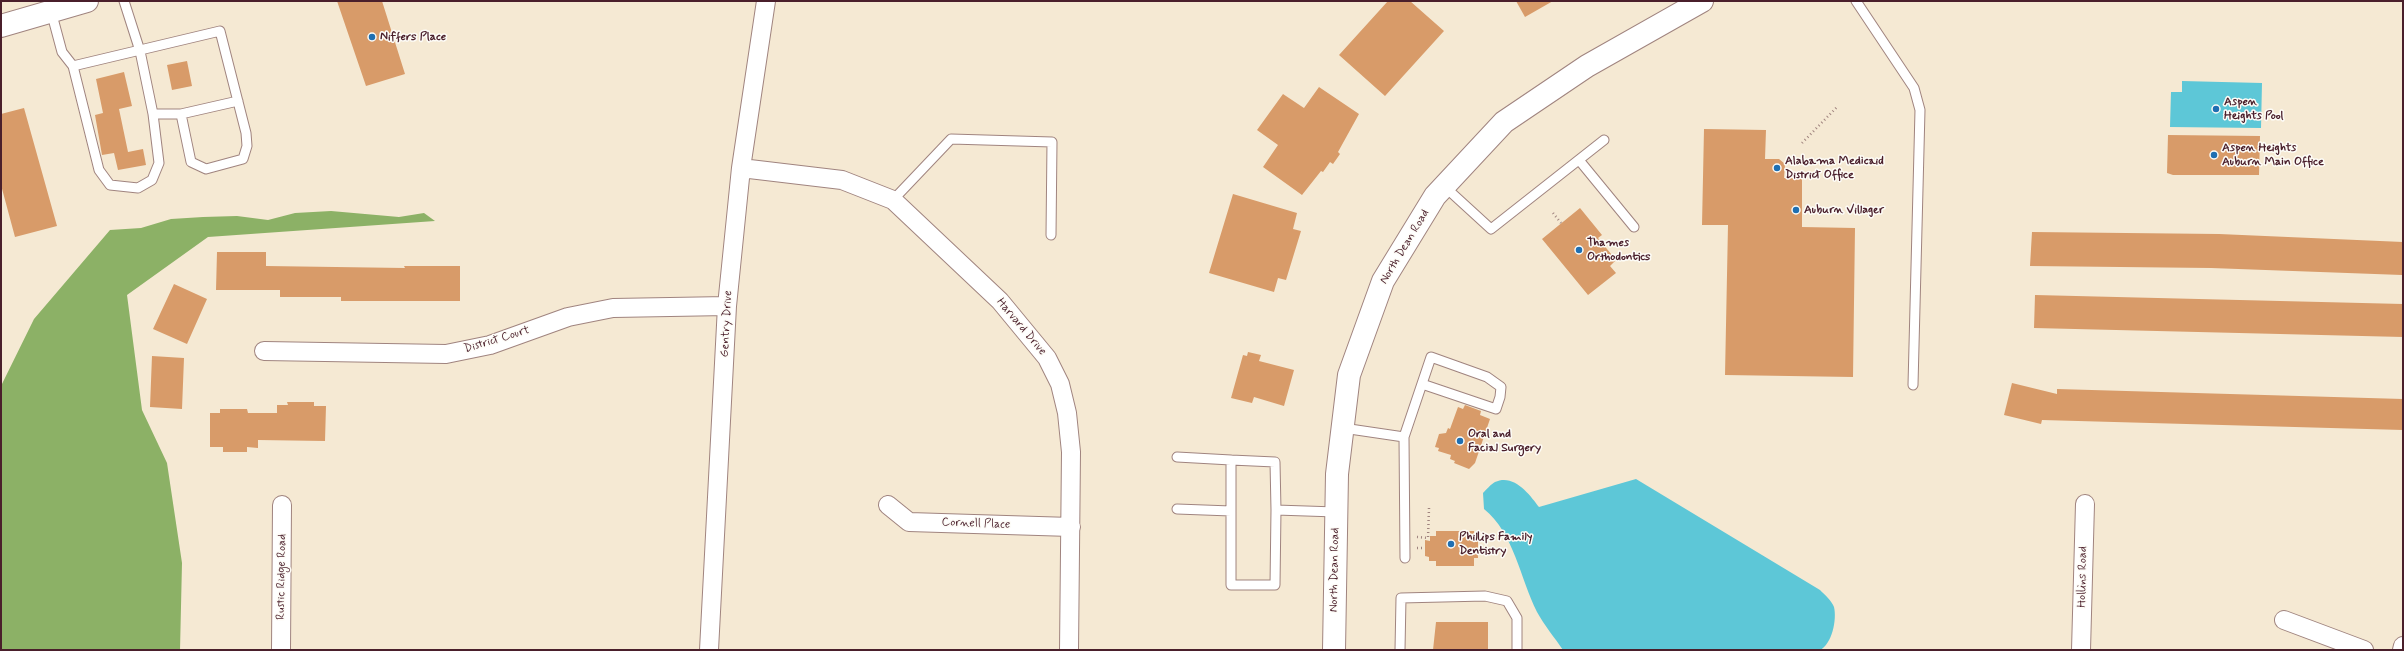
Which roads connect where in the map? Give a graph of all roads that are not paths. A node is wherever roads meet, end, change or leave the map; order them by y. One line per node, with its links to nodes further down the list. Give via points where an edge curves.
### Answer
1 (87, 1): 6 (street)
2 (124, 1): 8 (lane)
3 (766, 1): 15 (street, Gentry Drive)
4 (1702, 1): 16 (street, North Dean Road, via 1587,66 1504,122)
5 (1856, 1): 23 (lane, via 1914,88 1920,110)
6 (51, 11): 7 (street); 9 (lane, via 62,52)
7 (1, 26)
8 (140, 52): 9 (lane); 10 (lane, via 220,31); 11 (lane)
9 (73, 66): 11 (lane, via 99,170 110,185 138,188 152,180 159,163)
10 (238, 100): 12 (lane); 12 (lane, via 247,146 243,159 206,169 191,162)
11 (153, 114): 12 (lane)
12 (181, 114)
13 (1604, 140): 14 (lane)
14 (1579, 160): 16 (lane, via 1491,229); 18 (lane)
15 (741, 168): 17 (street, Harvard Drive, via 842,180); 20 (street, Gentry Drive)
16 (1444, 186): 24 (street, North Dean Road, via 1435,196 1382,281 1349,375)
17 (893, 200): 19 (lane, via 951,139 1052,142); 35 (street, Harvard Drive, via 1000,301 1047,358 1060,384 1068,413 1071,452)
18 (1634, 227)
19 (1051, 235)
20 (727, 306): 21 (street, District Court, via 613,308 568,317 490,345 446,354); 40 (street, Gentry Drive)
21 (264, 351)
22 (1422, 384): 22 (lane, via 1431,357 1488,378 1501,387 1500,397 1496,409); 25 (lane)
23 (1913, 386)
24 (1343, 428): 25 (lane); 34 (street, North Dean Road, via 1337,474)
25 (1404, 437): 36 (lane)
26 (1177, 457): 27 (lane)
27 (1231, 460): 32 (lane, via 1275,462); 33 (lane)
28 (2085, 504): 45 (street, Hollins Road)
29 (282, 505): 39 (street, Rustic Ridge Road)
30 (888, 505): 35 (street, Cornell Place, via 909,522)
31 (1177, 509): 33 (lane)
32 (1276, 510): 33 (lane, via 1275,585 1231,585); 34 (lane)
33 (1231, 511)
34 (1336, 512): 42 (street, North Dean Road)
35 (1070, 527): 41 (street, Harvard Drive)
36 (1405, 558)
37 (2284, 620): 46 (street)
38 (2403, 646): 47 (street)
39 (281, 650)
40 (710, 650)
41 (1069, 650)
42 (1334, 650)
43 (1400, 650): 44 (lane, via 1401,598 1485,596 1507,601 1517,618)
44 (1517, 650)
45 (2081, 650)
46 (2364, 650)
47 (2402, 650)

